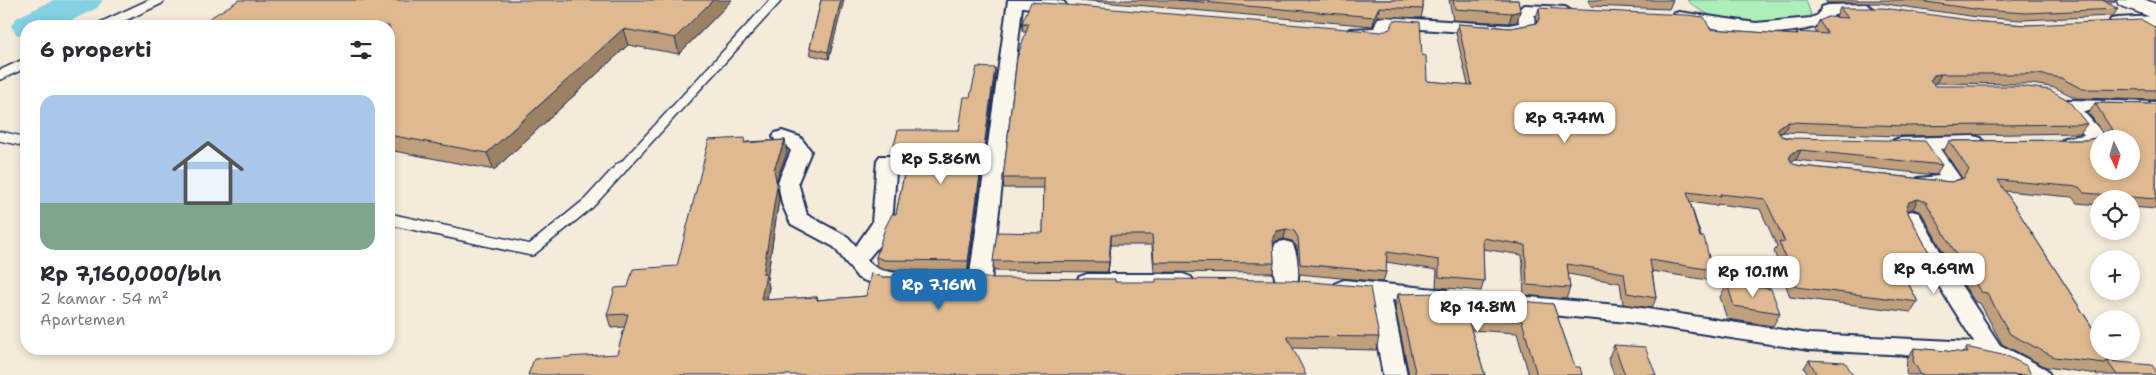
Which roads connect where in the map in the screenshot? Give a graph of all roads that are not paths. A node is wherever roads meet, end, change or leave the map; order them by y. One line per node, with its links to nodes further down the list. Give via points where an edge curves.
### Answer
1 (159, 0): 9 (lane)
2 (776, 0): 28 (lane, via 589,203 531,250)
3 (2128, 0): 6 (main road)
4 (1074, 7): 32 (street, via 1015,1)
5 (1879, 10): 8 (street, via 1828,10 1825,18 1816,23 1756,28)
6 (2156, 12)
7 (1579, 13): 12 (street, via 1525,10 1528,26 1509,30 1384,22 1381,34)
8 (1665, 16)
9 (116, 20)
10 (2156, 20): 11 (street)
11 (2097, 24)
12 (1343, 32)
13 (20, 65): 14 (lane)
14 (0, 75)
15 (2052, 94): 16 (street)
16 (2068, 105): 17 (street); 22 (street, via 2095,140)
17 (2156, 107)
18 (0, 136): 20 (lane)
19 (782, 137): 30 (street, via 793,141 801,151 788,182 794,213 802,222 840,242)
20 (20, 141)
21 (1992, 142): 24 (street)
22 (2054, 142)
23 (1883, 143): 24 (street)
24 (1926, 143): 26 (street, via 1950,182)
25 (886, 160): 30 (street, via 882,223 875,237)
26 (1908, 179)
27 (1912, 218): 38 (street, via 1938,267)
28 (395, 220)
29 (1284, 248): 35 (street, via 1296,284)
30 (855, 260): 31 (street, via 873,277)
31 (912, 280)
32 (980, 281)
33 (1069, 282): 34 (street)
34 (1208, 282)
35 (1379, 291): 36 (street); 39 (street)
36 (1456, 298)
37 (1504, 302): 38 (street, via 1628,314 1809,342)
38 (1992, 351): 40 (street)
39 (1395, 375)
40 (2038, 375)

